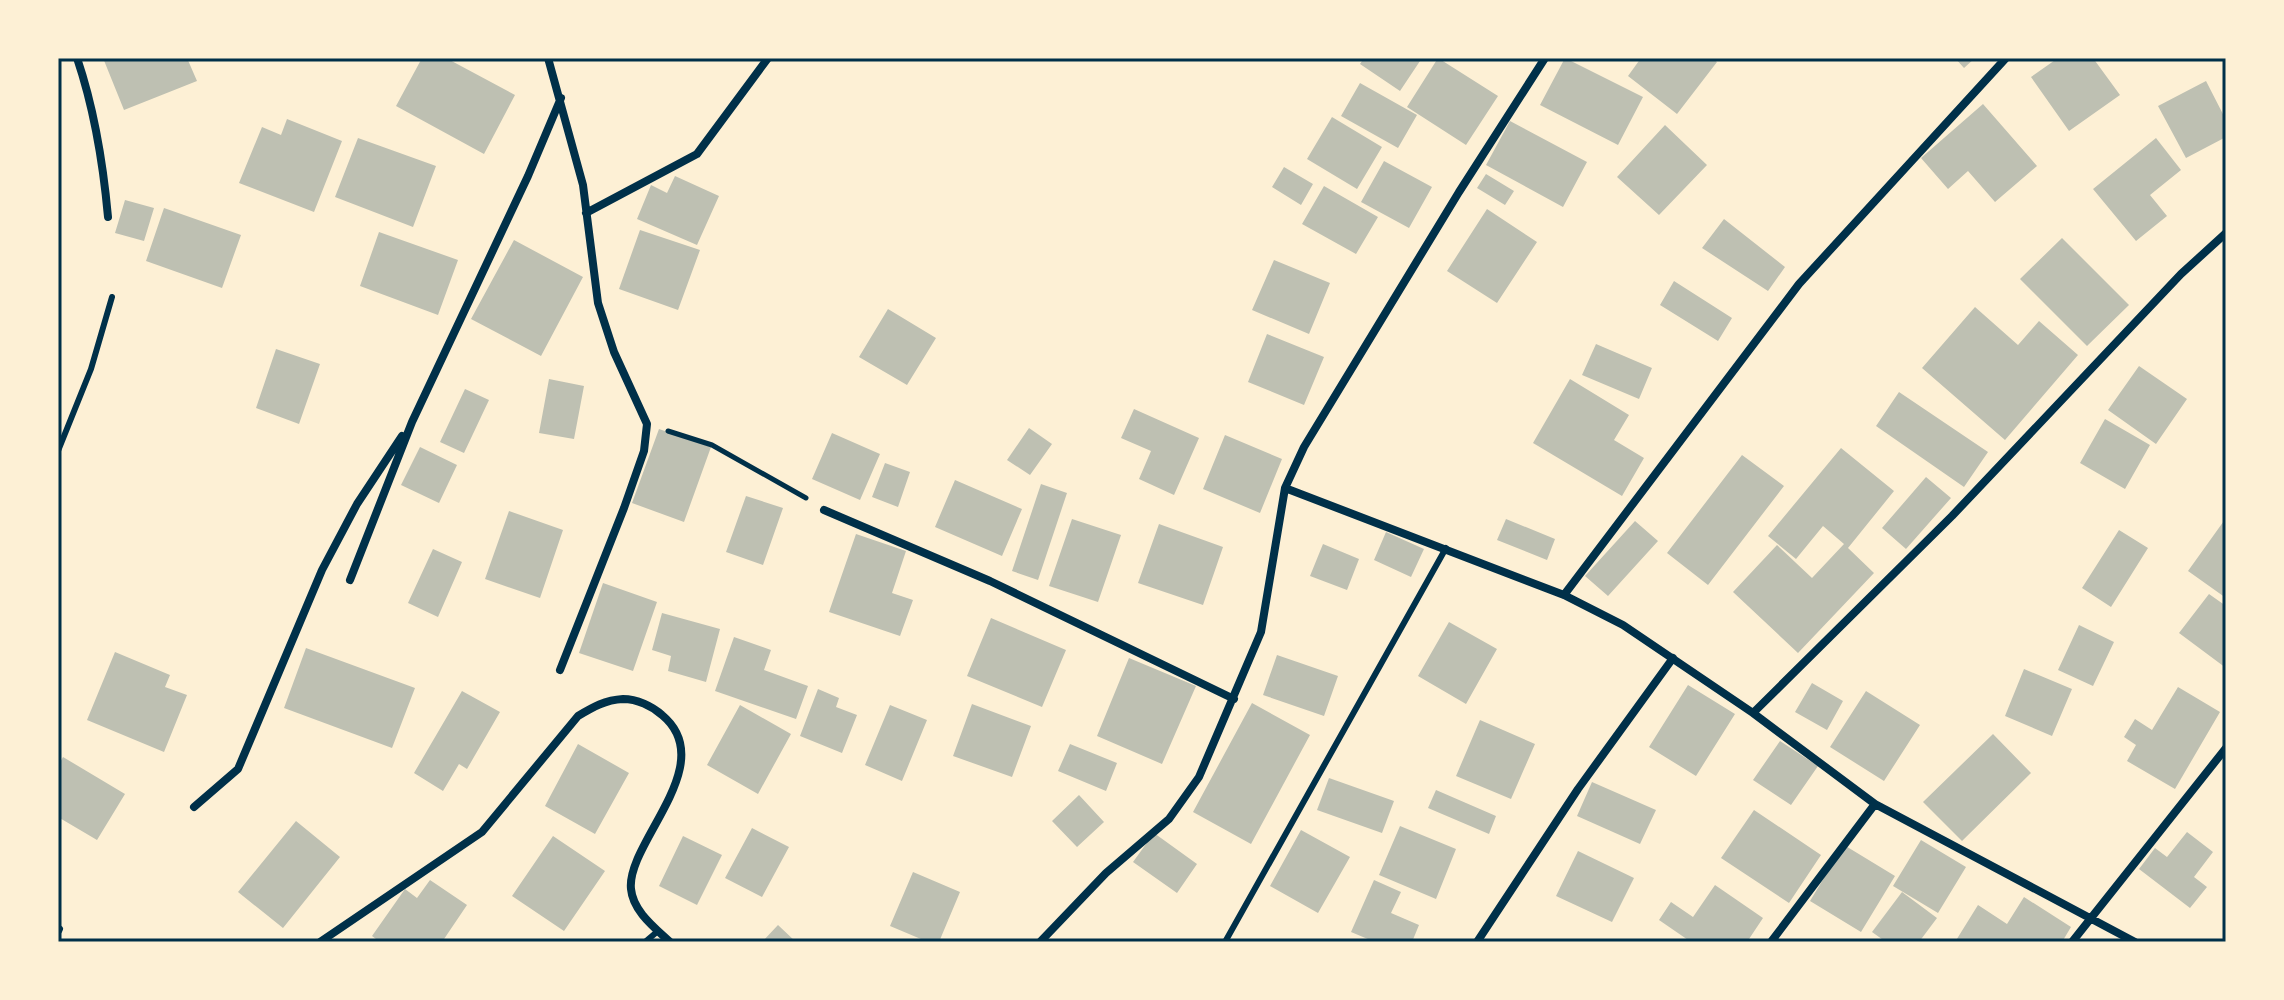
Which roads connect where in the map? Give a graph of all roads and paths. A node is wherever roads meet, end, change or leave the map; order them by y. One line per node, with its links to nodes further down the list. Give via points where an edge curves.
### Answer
1 (77, 58): 8 (street, via 103,160)
2 (548, 58): 6 (street)
3 (768, 58): 7 (street, via 697,154)
4 (1545, 58): 14 (street, via 1330,399)
5 (2006, 58): 18 (street, via 1799,284)
6 (561, 97): 7 (street); 11 (street)
7 (586, 213): 12 (street, via 598,303)
8 (108, 217)
9 (2226, 233): 22 (street)
10 (112, 297): 13 (lane, via 91,369)
11 (412, 422): 17 (street); 25 (street, via 357,504 322,570 238,769)
12 (647, 424): 15 (path, via 712,445); 20 (street, via 644,451)
13 (58, 451)
14 (1285, 488): 16 (street); 21 (street, via 1261,632)
15 (824, 510): 21 (street, via 1004,588)
16 (1446, 548): 18 (street); 32 (lane)
17 (350, 580)
18 (1564, 595): 19 (street)
19 (1673, 658): 22 (street); 33 (street)
20 (560, 670)
21 (1234, 699): 31 (street, via 1199,777 1169,819 1106,873)
22 (1753, 713): 24 (street)
23 (2226, 748): 26 (street)
24 (1875, 804): 26 (street); 34 (street)
25 (194, 807)
26 (2091, 917): 35 (street); 36 (street)
27 (658, 931): 28 (street, via 637,908 630,886 675,786 681,752 672,723 652,706 626,699 599,703 578,716 482,832); 29 (lane); 30 (street)
28 (320, 942)
29 (645, 942)
30 (670, 942)
31 (1040, 942)
32 (1225, 942)
33 (1477, 942)
34 (1771, 942)
35 (2072, 942)
36 (2135, 942)

